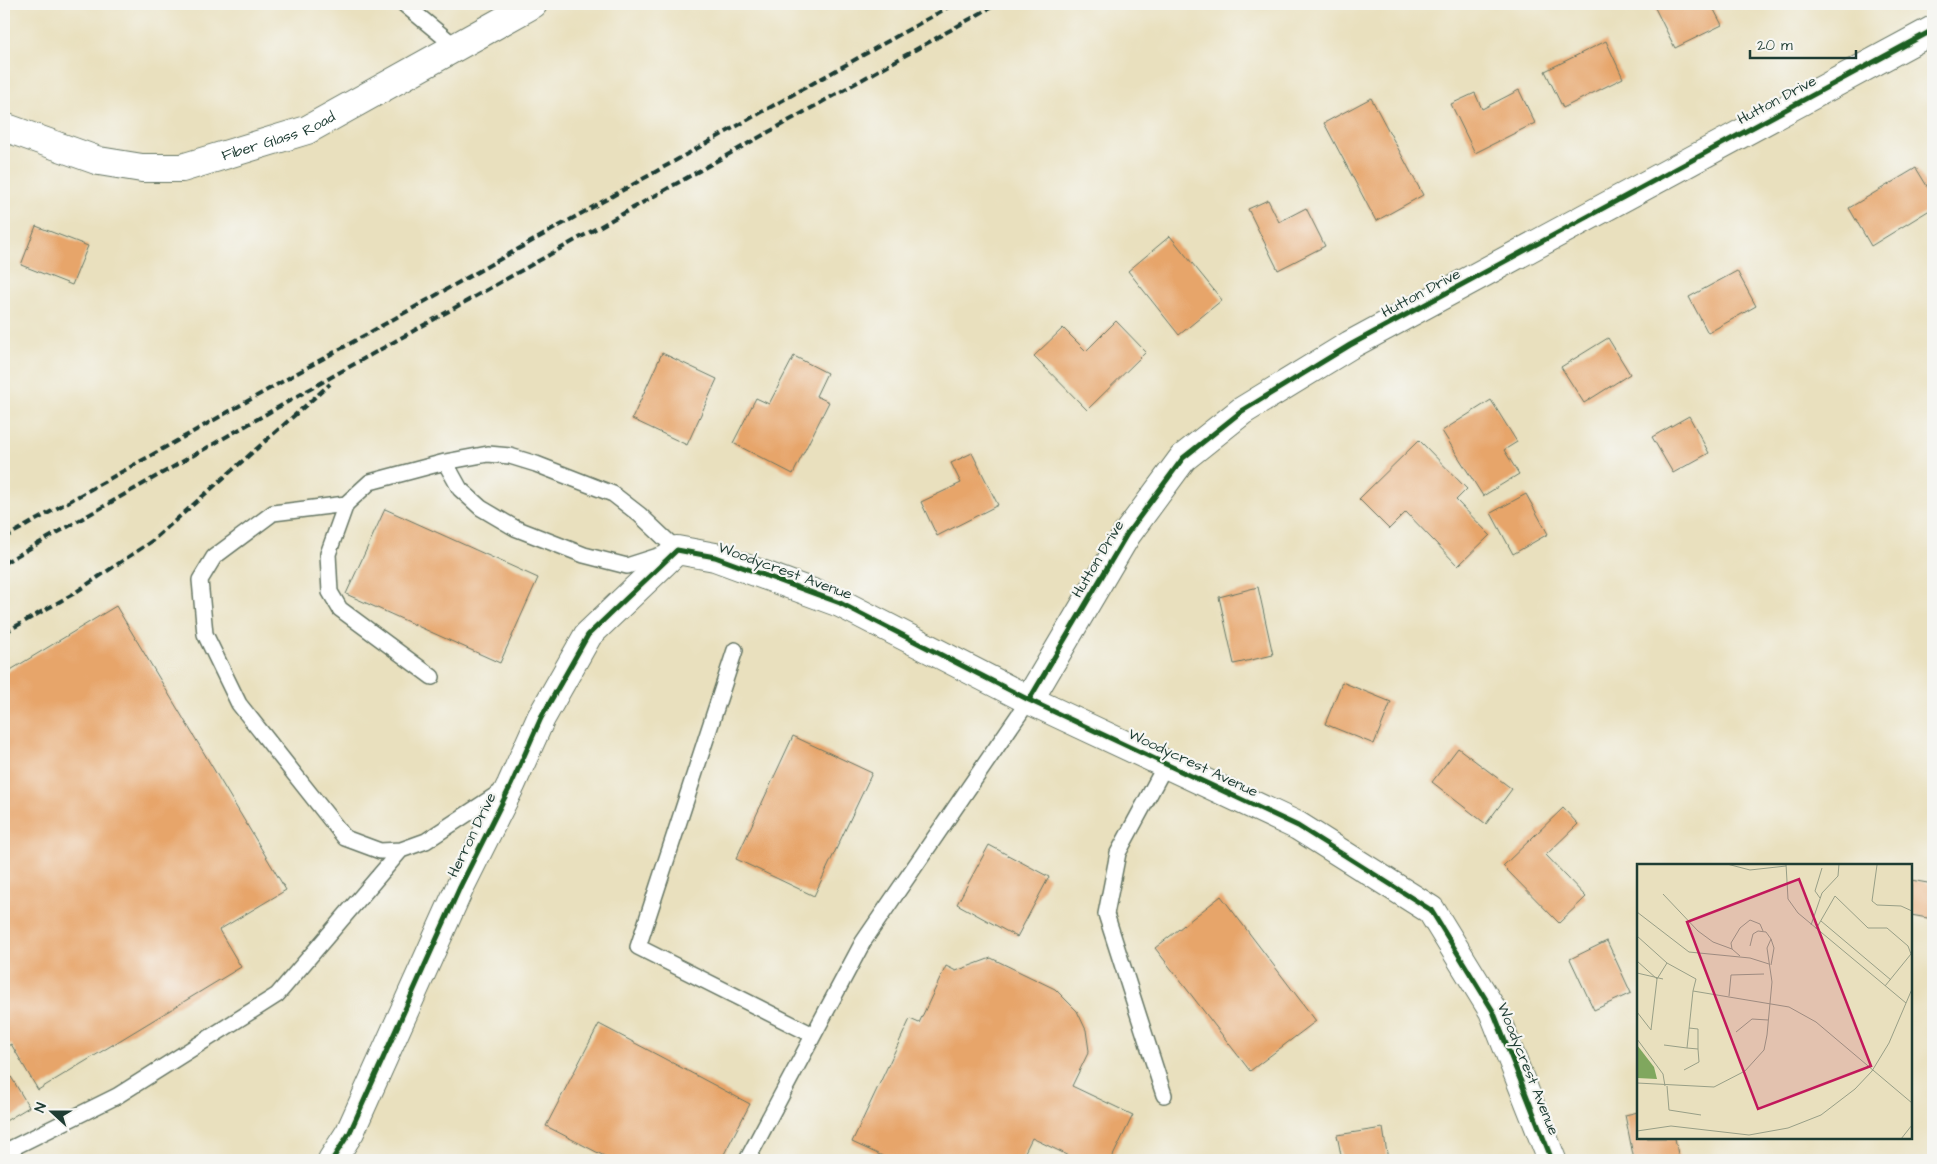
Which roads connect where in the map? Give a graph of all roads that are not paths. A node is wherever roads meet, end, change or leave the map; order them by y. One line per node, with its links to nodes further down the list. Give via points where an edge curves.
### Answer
1 (404, 4): 4 (lane)
2 (516, 8): 4 (street, Fiber Glass Road)
3 (1933, 30): 11 (street, Hutton Drive, via 1350,345 1242,411 1183,458 1127,534)
4 (456, 47): 5 (street, Fiber Glass Road, via 307,130 182,168 142,168 99,161)
5 (4, 127)
6 (445, 462): 7 (lane, via 370,482); 8 (lane, via 488,454 510,456 545,467 614,494); 8 (lane, via 460,489 482,508 516,528 584,556 627,566)
7 (346, 504): 10 (lane, via 328,554 330,592 340,609); 14 (lane, via 273,513 214,557 200,580 205,634 239,704 345,838 380,851)
8 (677, 550): 11 (street, Woodycrest Avenue, via 714,557 840,603); 13 (street, Herron Drive, via 588,635 541,718)
9 (735, 650): 15 (lane, via 638,947)
10 (432, 677)
11 (1029, 700): 12 (street, Woodycrest Avenue); 15 (lane, via 863,942)
12 (1166, 764): 16 (lane, via 1118,852 1106,914); 20 (street, Woodycrest Avenue, via 1298,826 1431,910 1493,1011)
13 (510, 785): 14 (lane, via 426,841); 18 (street, Herron Drive, via 460,887 350,1132)
14 (401, 850): 17 (lane, via 277,995 117,1096)
15 (813, 1035): 19 (lane)
16 (1164, 1095)
17 (4, 1152)
18 (332, 1160)
19 (747, 1160)
20 (1552, 1160)

